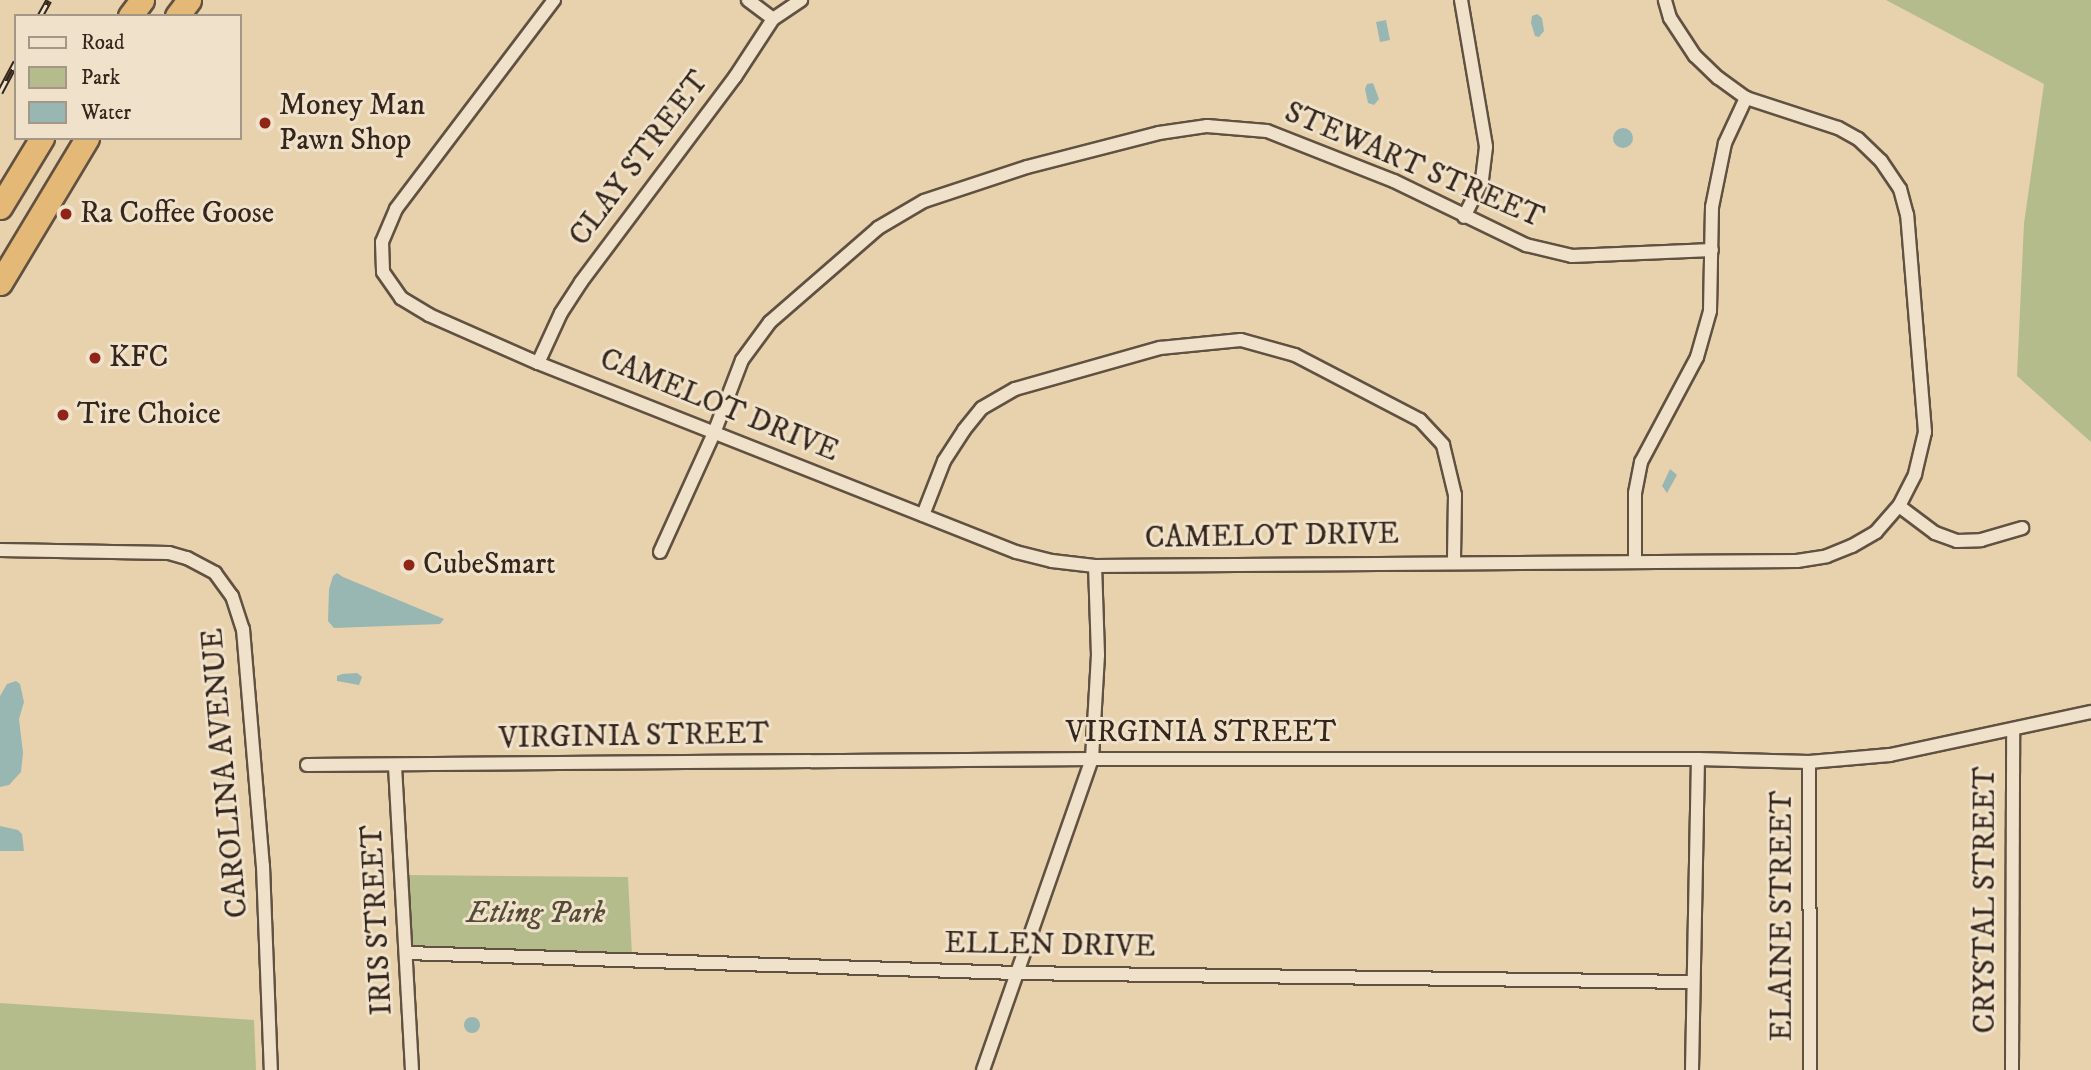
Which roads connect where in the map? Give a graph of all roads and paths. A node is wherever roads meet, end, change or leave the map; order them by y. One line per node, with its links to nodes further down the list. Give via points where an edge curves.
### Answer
1 (554, 0): 14 (street, CAMELOT DRIVE, via 396,209 382,242 383,272 401,298)
2 (748, 0): 6 (street)
3 (801, 0): 6 (street, CLAY STREET)
4 (1461, 0): 11 (street, via 1486,147 1482,181)
5 (1665, 0): 7 (street, CAMELOT DRIVE, via 1670,18 1695,56)
6 (773, 19): 14 (street, CLAY STREET, via 735,77 581,282)
7 (1746, 98): 12 (street, via 1725,143 1712,207); 16 (street, CAMELOT DRIVE, via 1848,134 1881,161 1900,190 1907,215 1925,432 1915,474)
8 (41, 140): 10 (highway)
9 (86, 140): 13 (highway)
10 (0, 207)
11 (1464, 217): 12 (street, STEWART STREET, via 1526,245 1572,256); 15 (street, STEWART STREET, via 1394,181 1267,131 1207,126 1159,133 1027,167 924,201 878,228 770,322 742,360)
12 (1712, 250): 21 (street, via 1710,312 1697,357 1641,462 1635,493)
13 (0, 283)
14 (538, 363): 15 (street, CAMELOT DRIVE)
15 (714, 433): 17 (street, CAMELOT DRIVE); 20 (street, STEWART STREET)
16 (1899, 506): 18 (street, via 1935,533 1957,541 1980,540); 21 (street, CAMELOT DRIVE, via 1876,532 1827,555 1797,561)
17 (923, 515): 22 (street, via 943,461 964,430 982,408 1015,389 1160,348 1241,340 1295,355 1420,420 1443,445 1455,495); 23 (street, CAMELOT DRIVE, via 1016,552)
18 (2022, 528)
19 (0, 550): 34 (street, CAROLINA AVENUE, via 169,553 215,573 232,596 243,629 262,866)
20 (660, 552)
21 (1635, 560): 22 (street, CAMELOT DRIVE)
22 (1454, 562): 23 (street, CAMELOT DRIVE)
23 (1095, 566): 26 (street, via 1098,655)
24 (2091, 712): 25 (street, VIRGINIA STREET)
25 (2013, 731): 28 (street, VIRGINIA STREET, via 1890,755); 39 (street, CRYSTAL STREET)
26 (1092, 759): 27 (street, VIRGINIA STREET); 30 (street, VIRGINIA STREET); 32 (street)
27 (1698, 759): 28 (street, VIRGINIA STREET); 33 (street)
28 (1810, 762): 38 (street, ELAINE STREET)
29 (307, 765): 30 (street, VIRGINIA STREET)
30 (395, 766): 31 (street, IRIS STREET)
31 (407, 953): 32 (street, ELLEN DRIVE); 35 (street, IRIS STREET)
32 (1015, 973): 33 (street, ELLEN DRIVE); 36 (street)
33 (1692, 982): 37 (street)
34 (271, 1070)
35 (412, 1070)
36 (983, 1070)
37 (1692, 1070)
38 (1810, 1070)
39 (2012, 1070)

